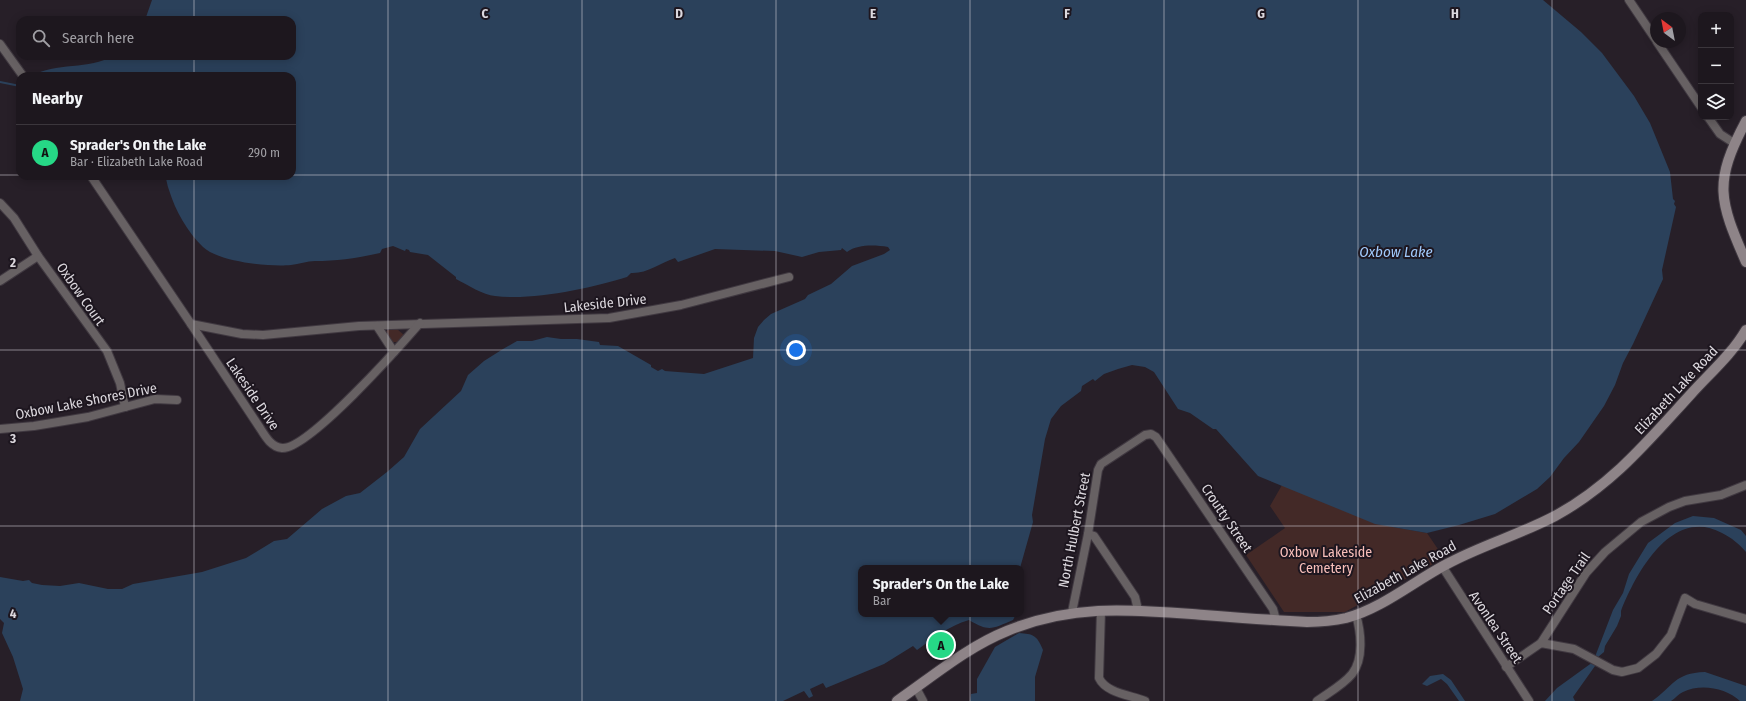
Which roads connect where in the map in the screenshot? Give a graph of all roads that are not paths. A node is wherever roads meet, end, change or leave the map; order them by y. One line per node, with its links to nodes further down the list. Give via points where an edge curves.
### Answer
1 (1629, 0): 2 (street)
2 (1650, 31)
3 (0, 44): 5 (street)
4 (1662, 48): 6 (street)
5 (20, 72)
6 (1698, 102)
7 (1710, 120): 9 (street, via 1720,134)
8 (1746, 121): 9 (street)
9 (1734, 143): 13 (street, via 1725,167 1724,198 1730,224)
10 (94, 180): 16 (street, Lakeside Drive)
11 (0, 203): 12 (street, Oxbow Court, via 14,218)
12 (38, 256): 15 (street); 22 (street, Oxbow Court, via 107,351 120,383)
13 (1746, 262)
14 (789, 278): 17 (street, Lakeside Drive, via 681,305 609,318)
15 (0, 281)
16 (191, 324): 18 (street, Lakeside Drive, via 242,334 263,335); 20 (street, Lakeside Drive, via 270,442 276,447 283,448 307,436 328,418)
17 (420, 324): 18 (street, Lakeside Drive); 20 (street, Lakeside Drive)
18 (377, 326): 20 (street)
19 (1746, 330): 27 (street, Elizabeth Lake Road, via 1725,358 1633,456 1601,486 1569,508 1531,528)
20 (394, 352)
21 (177, 400): 22 (street, Oxbow Lake Shores Drive, via 155,400)
22 (124, 407): 23 (street, Oxbow Lake Shores Drive, via 60,422)
23 (0, 429)
24 (1151, 434): 26 (street, North Hulbert Street, via 1100,467); 33 (street, Croutty Street, via 1156,437 1273,609)
25 (1746, 486): 34 (street, Portage Trail, via 1721,495 1685,501 1641,522 1605,552 1586,573)
26 (1088, 534): 29 (street, via 1094,536 1135,597); 30 (street, North Hulbert Street)
27 (1442, 566): 31 (street, Elizabeth Lake Road, via 1376,606); 35 (street, Avonlea Street)
28 (1101, 610): 29 (street, Elizabeth Lake Road); 30 (street, Elizabeth Lake Road); 39 (street, via 1098,678 1110,690)
29 (1138, 610): 33 (street, Elizabeth Lake Road)
30 (1072, 612): 36 (street, Elizabeth Lake Road, via 1035,620 999,634)
31 (1356, 615): 33 (street, Elizabeth Lake Road, via 1333,621); 40 (street, via 1361,637 1352,674)
32 (1746, 618): 34 (street, via 1695,604 1685,598 1671,635 1656,654 1638,668 1622,672 1613,670 1574,649)
33 (1276, 620)
34 (1541, 643): 35 (street)
35 (1506, 667): 41 (street, Avonlea Street)
36 (916, 688): 37 (street, Elizabeth Lake Road); 38 (street)
37 (897, 701)
38 (923, 701)
39 (1145, 701)
40 (1317, 701)
41 (1529, 701)

